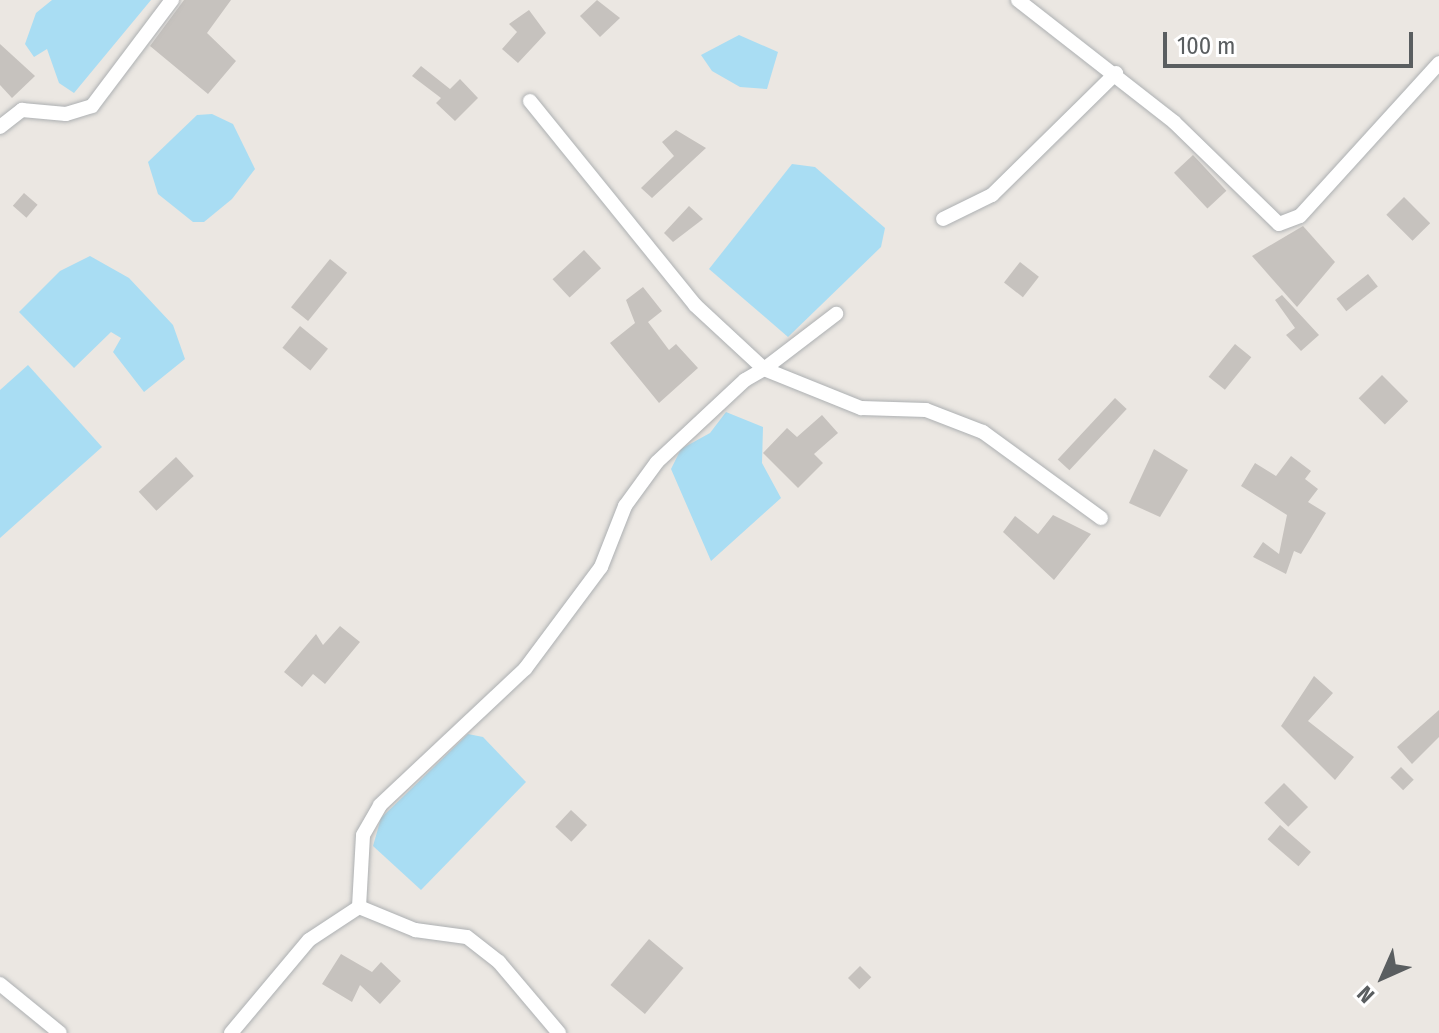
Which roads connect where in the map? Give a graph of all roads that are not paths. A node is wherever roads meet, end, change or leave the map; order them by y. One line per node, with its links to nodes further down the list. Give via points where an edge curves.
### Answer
1 (172, 0): 6 (street, via 92,106 66,114 22,110)
2 (1018, 0): 4 (street)
3 (1439, 63): 4 (street, via 1289,226 1279,224)
4 (1116, 73): 7 (street, via 992,195)
5 (530, 101): 9 (street, via 695,305)
6 (0, 127)
7 (943, 219)
8 (836, 314): 9 (street)
9 (764, 369): 10 (street, via 861,408 926,410 983,432); 11 (street, via 657,462 625,506 601,567 525,669 380,805 363,835)
10 (1101, 518)
11 (359, 907): 14 (street, via 309,940); 15 (street, via 402,927 467,937 499,962)
12 (0, 984): 13 (street)
13 (60, 1033)
14 (231, 1033)
15 (559, 1033)

